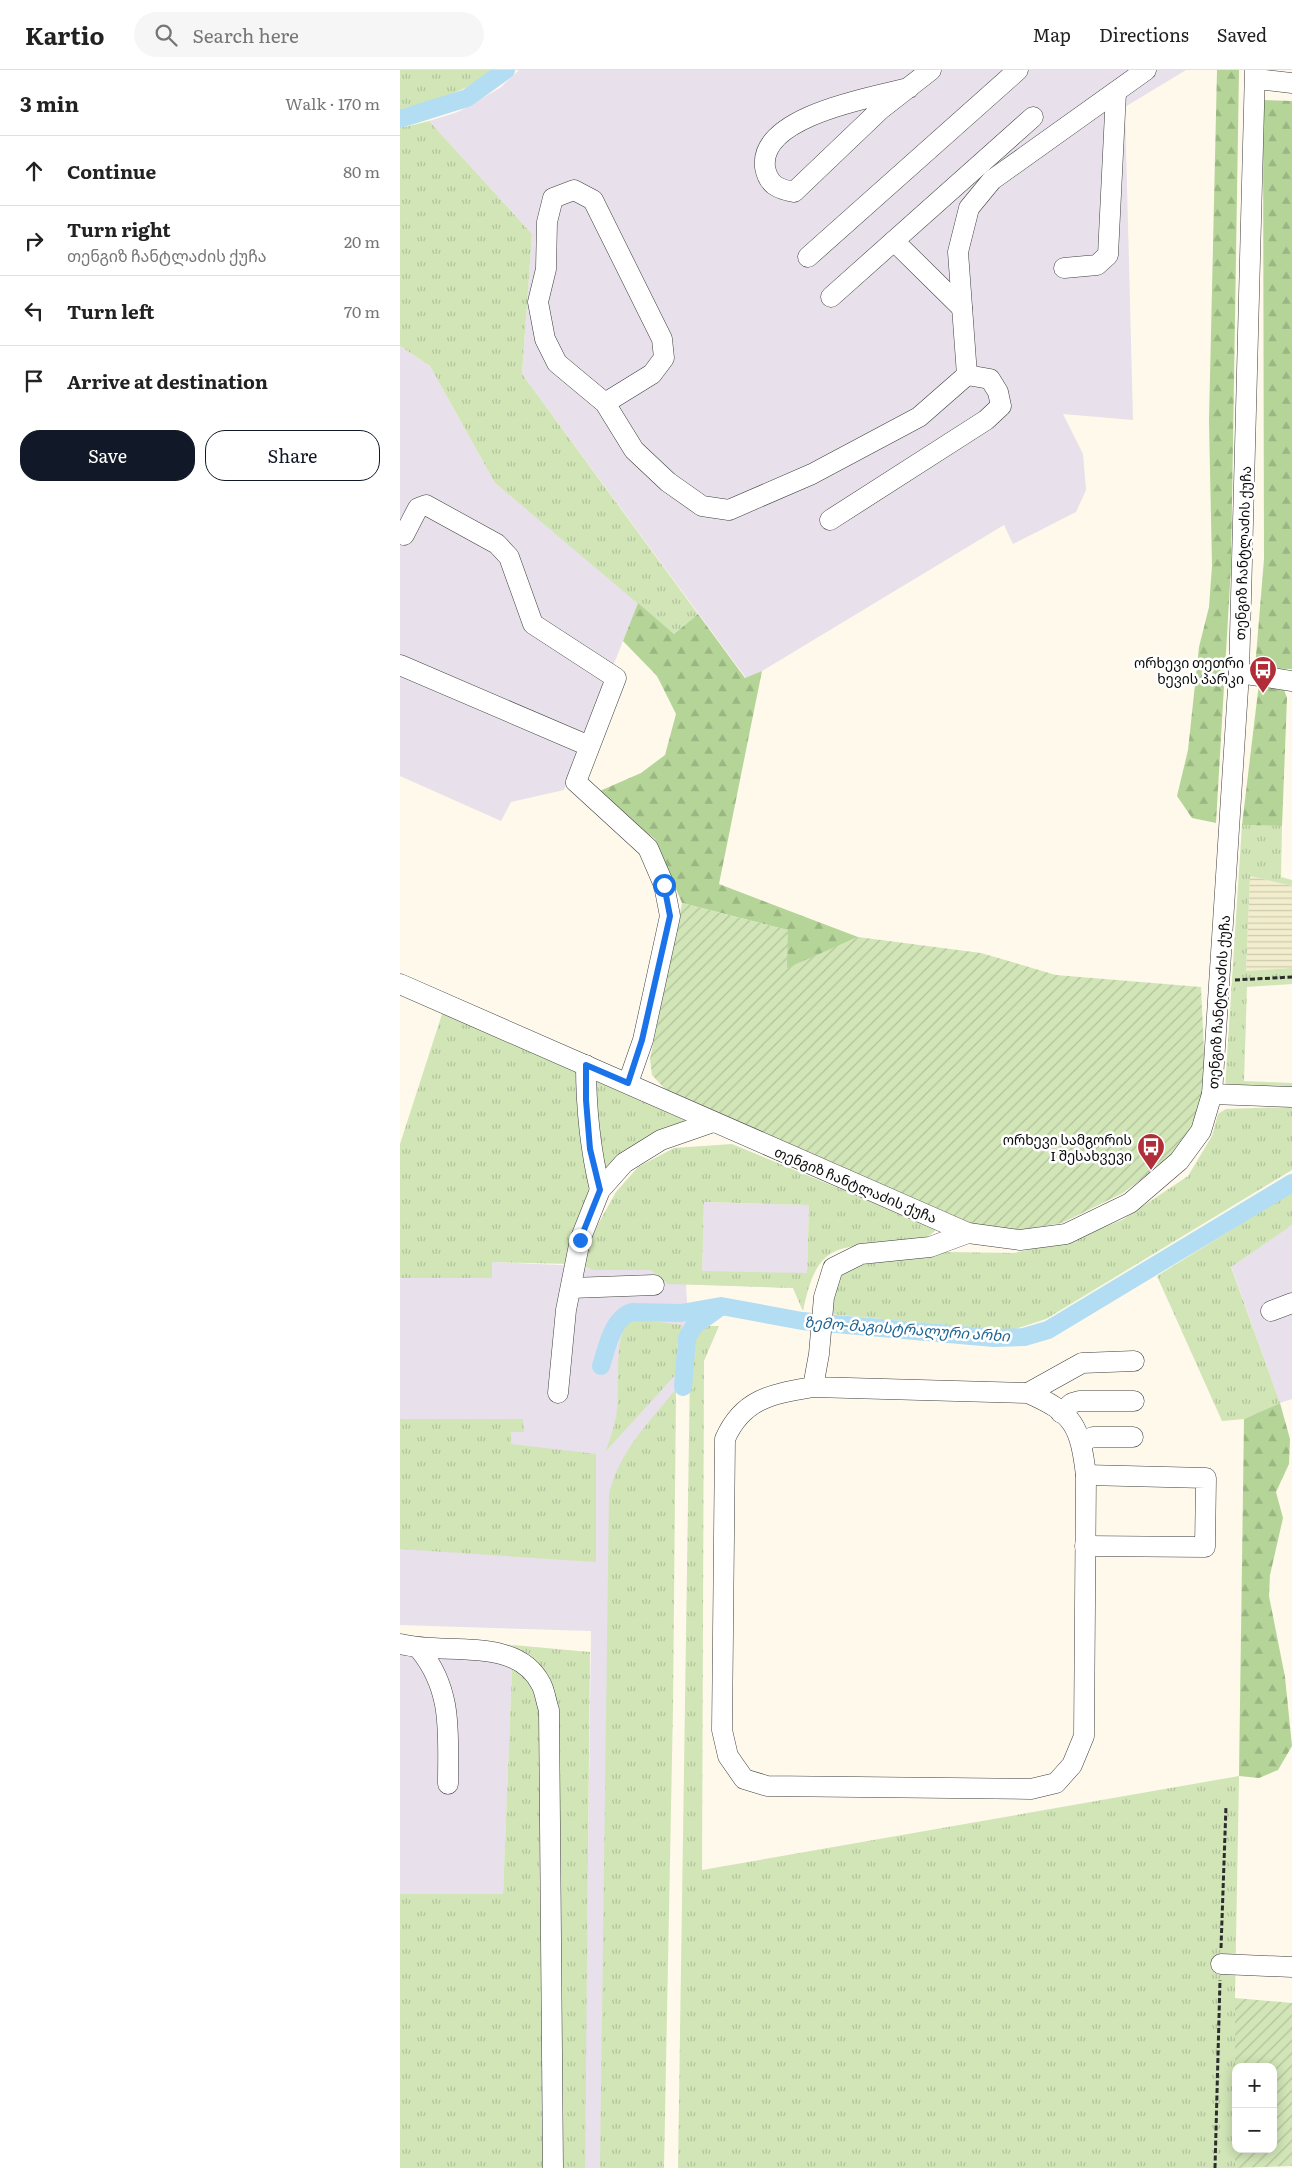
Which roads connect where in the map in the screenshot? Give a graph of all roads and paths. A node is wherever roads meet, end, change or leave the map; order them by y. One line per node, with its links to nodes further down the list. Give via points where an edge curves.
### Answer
1 (931, 70): 6 (street)
2 (1018, 70): 10 (street)
3 (1146, 70): 7 (street)
4 (1256, 75): 5 (street); 19 (street, თენგიზ ჩანტლაძის ქუჩა)
5 (1292, 83)
6 (909, 88): 6 (street, via 881,109 794,192 776,188 767,176 764,158 772,142 807,116)
7 (1116, 92): 11 (street, via 1108,255 1097,265); 13 (street, via 992,180 969,208 958,252)
8 (1033, 117): 9 (street)
9 (894, 241): 12 (street); 13 (street)
10 (808, 257)
11 (1064, 268)
12 (832, 297)
13 (962, 308): 14 (street)
14 (967, 375): 15 (street, via 919,417 812,474 729,510 702,506 668,482 634,450); 16 (street, via 990,379 998,392 1001,406 986,420)
15 (605, 403): 15 (street, via 557,362 545,339 538,302 546,269 547,222 553,198 574,190 592,200 662,339 664,358 652,374)
16 (830, 520)
17 (401, 537): 21 (street, via 418,508 426,505 497,544 509,557 532,624 616,678)
18 (400, 665): 21 (street)
19 (1239, 673): 20 (street); 23 (street, თენგიზ ჩანტლაძის ქუჩა)
20 (1292, 681)
21 (589, 746): 26 (street, via 576,782 648,848 664,885 670,916 642,1040)
22 (1292, 977): 23 (path)
23 (1220, 981): 27 (street, თენგიზ ჩანტლაძის ქუჩა)
24 (400, 984): 25 (street, თენგიზ ჩანტლაძის ქუჩა)
25 (586, 1065): 26 (street, თენგიზ ჩანტლაძის ქუჩა); 30 (street, via 590,1149)
26 (628, 1083): 29 (street, თენგიზ ჩანტლაძის ქუჩა)
27 (1212, 1094): 28 (street); 31 (street, თენგიზ ჩანტლაძის ქუჩა, via 1201,1131 1179,1161 1130,1203 1066,1234 1020,1240)
28 (1292, 1097)
29 (713, 1122): 30 (street, via 661,1140 624,1163); 31 (street, თენგიზ ჩანტლაძის ქუჩა)
30 (600, 1190): 33 (street, via 580,1240)
31 (968, 1232): 37 (street, via 930,1246 861,1254 833,1268 824,1297)
32 (654, 1285): 33 (street)
33 (571, 1288): 38 (street)
34 (1292, 1303): 35 (street)
35 (1270, 1312)
36 (1134, 1361): 39 (street, via 1082,1363)
37 (813, 1387): 39 (street); 45 (street, via 769,1395 752,1404 732,1423 725,1439 722,1730 728,1756 744,1779 768,1786 806,1787 1031,1789 1056,1783 1072,1765 1084,1736)
38 (558, 1393)
39 (1028, 1393): 41 (street, via 1051,1403)
40 (1134, 1401): 41 (street, via 1080,1401)
41 (1061, 1412): 43 (street, via 1072,1422)
42 (1133, 1437): 43 (street)
43 (1082, 1441): 44 (street)
44 (1086, 1475): 45 (street); 45 (street, via 1206,1478 1205,1547)
45 (1085, 1546)
46 (400, 1644): 47 (street)
47 (420, 1650): 48 (street, via 434,1667 446,1705); 52 (street, via 501,1652 521,1660 541,1683 549,1710)
48 (448, 1784)
49 (1226, 1806): 50 (path)
50 (1221, 1964): 51 (street); 53 (path)
51 (1292, 1967)
52 (553, 2168)
53 (1215, 2168)

